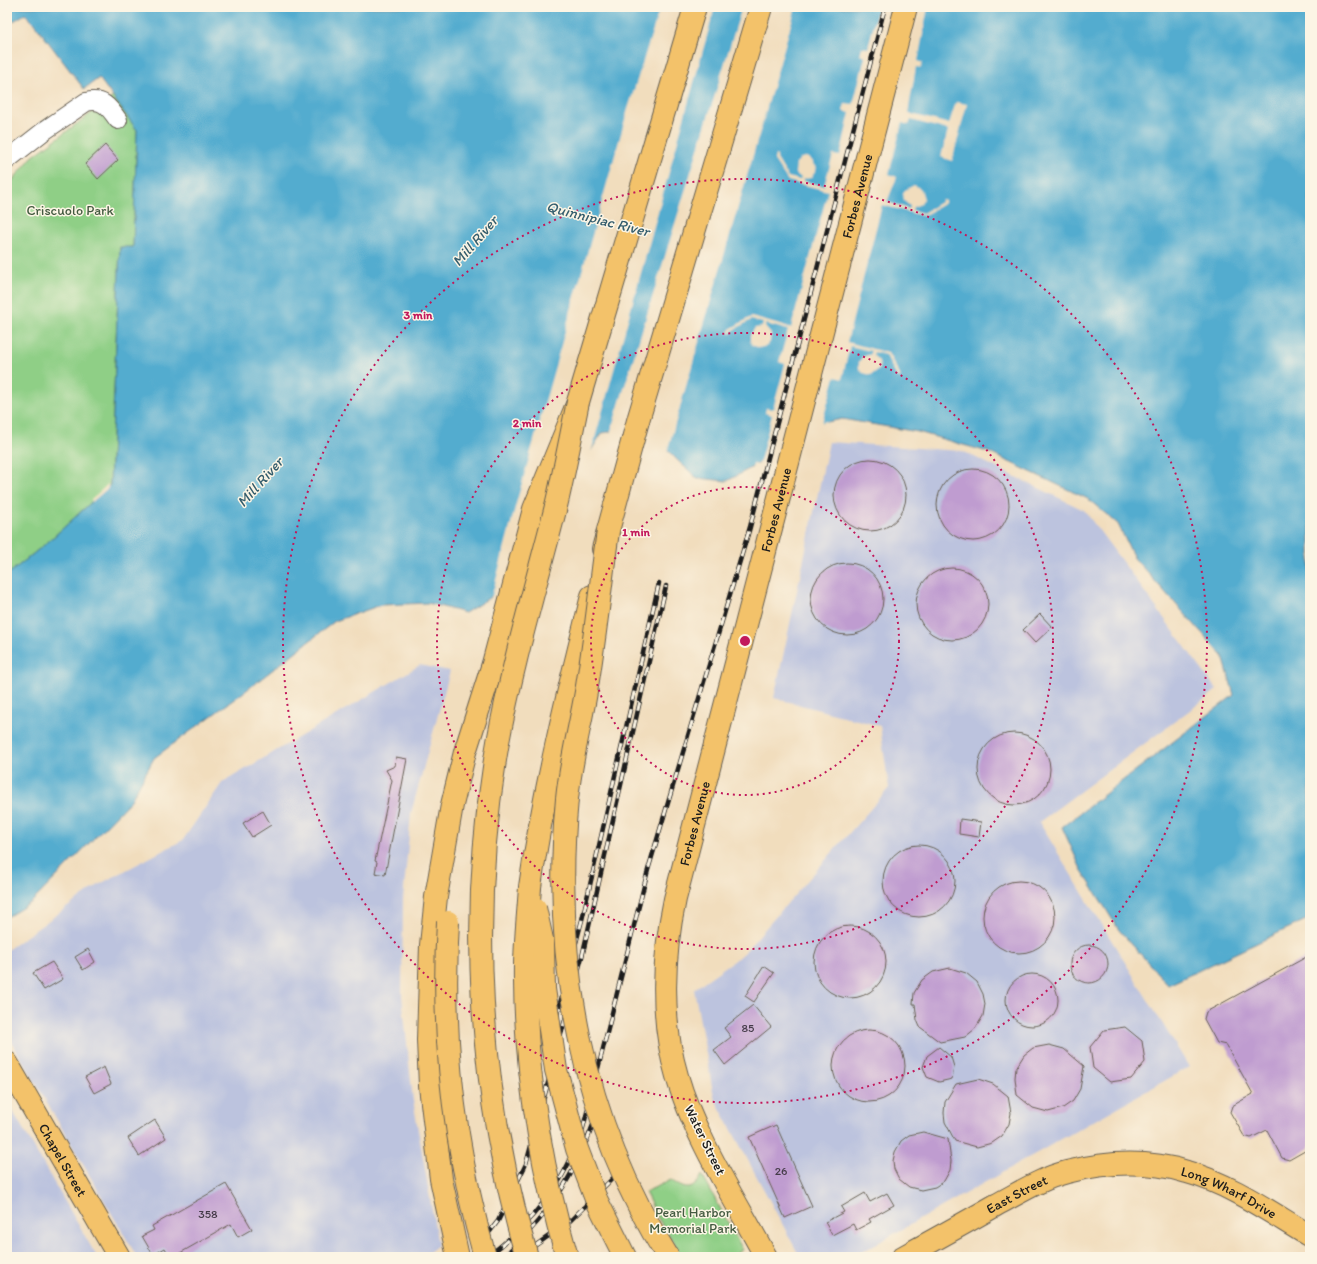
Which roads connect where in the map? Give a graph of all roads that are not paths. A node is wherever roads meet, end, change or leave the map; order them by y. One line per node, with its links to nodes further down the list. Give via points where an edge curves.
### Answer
1 (695, 7): 6 (main road)
2 (761, 7): 7 (main road)
3 (906, 7): 10 (main road, Forbes Avenue, via 675,899 667,943)
4 (118, 120): 5 (street, via 101,101 86,102)
5 (7, 160)
6 (578, 402): 8 (main road, bridge, via 534,509); 17 (main road, bridge, via 554,515 507,696 491,790 486,838 482,979 488,1072 504,1165)
7 (608, 531): 9 (main road, bridge, via 571,680 537,840); 20 (main road, bridge, via 588,681 575,742 567,798 564,896 566,955 582,1054 600,1116 629,1187)
8 (493, 664): 15 (main road, via 465,752 452,805 436,897 431,945 428,1040 430,1086 441,1179); 16 (main road, bridge, via 460,828 448,922 445,983 446,1042 452,1102 466,1187)
9 (530, 887): 18 (main road, bridge, via 525,980 530,1075 544,1168); 19 (main road, bridge, via 543,944 547,1016 562,1096 587,1177)
10 (667, 1016): 21 (main road, Water Street, via 672,1056 684,1098 702,1139)
11 (7, 1063): 14 (main road, Chapel Street)
12 (1141, 1164): 13 (main road, Long Wharf Drive, via 1187,1172 1211,1180); 22 (main road, East Street, via 1092,1167 1066,1172 1040,1182)
13 (1310, 1236)
14 (119, 1257)
15 (458, 1257)
16 (484, 1257)
17 (527, 1257)
18 (567, 1257)
19 (625, 1257)
20 (668, 1257)
21 (766, 1257)
22 (904, 1257)

